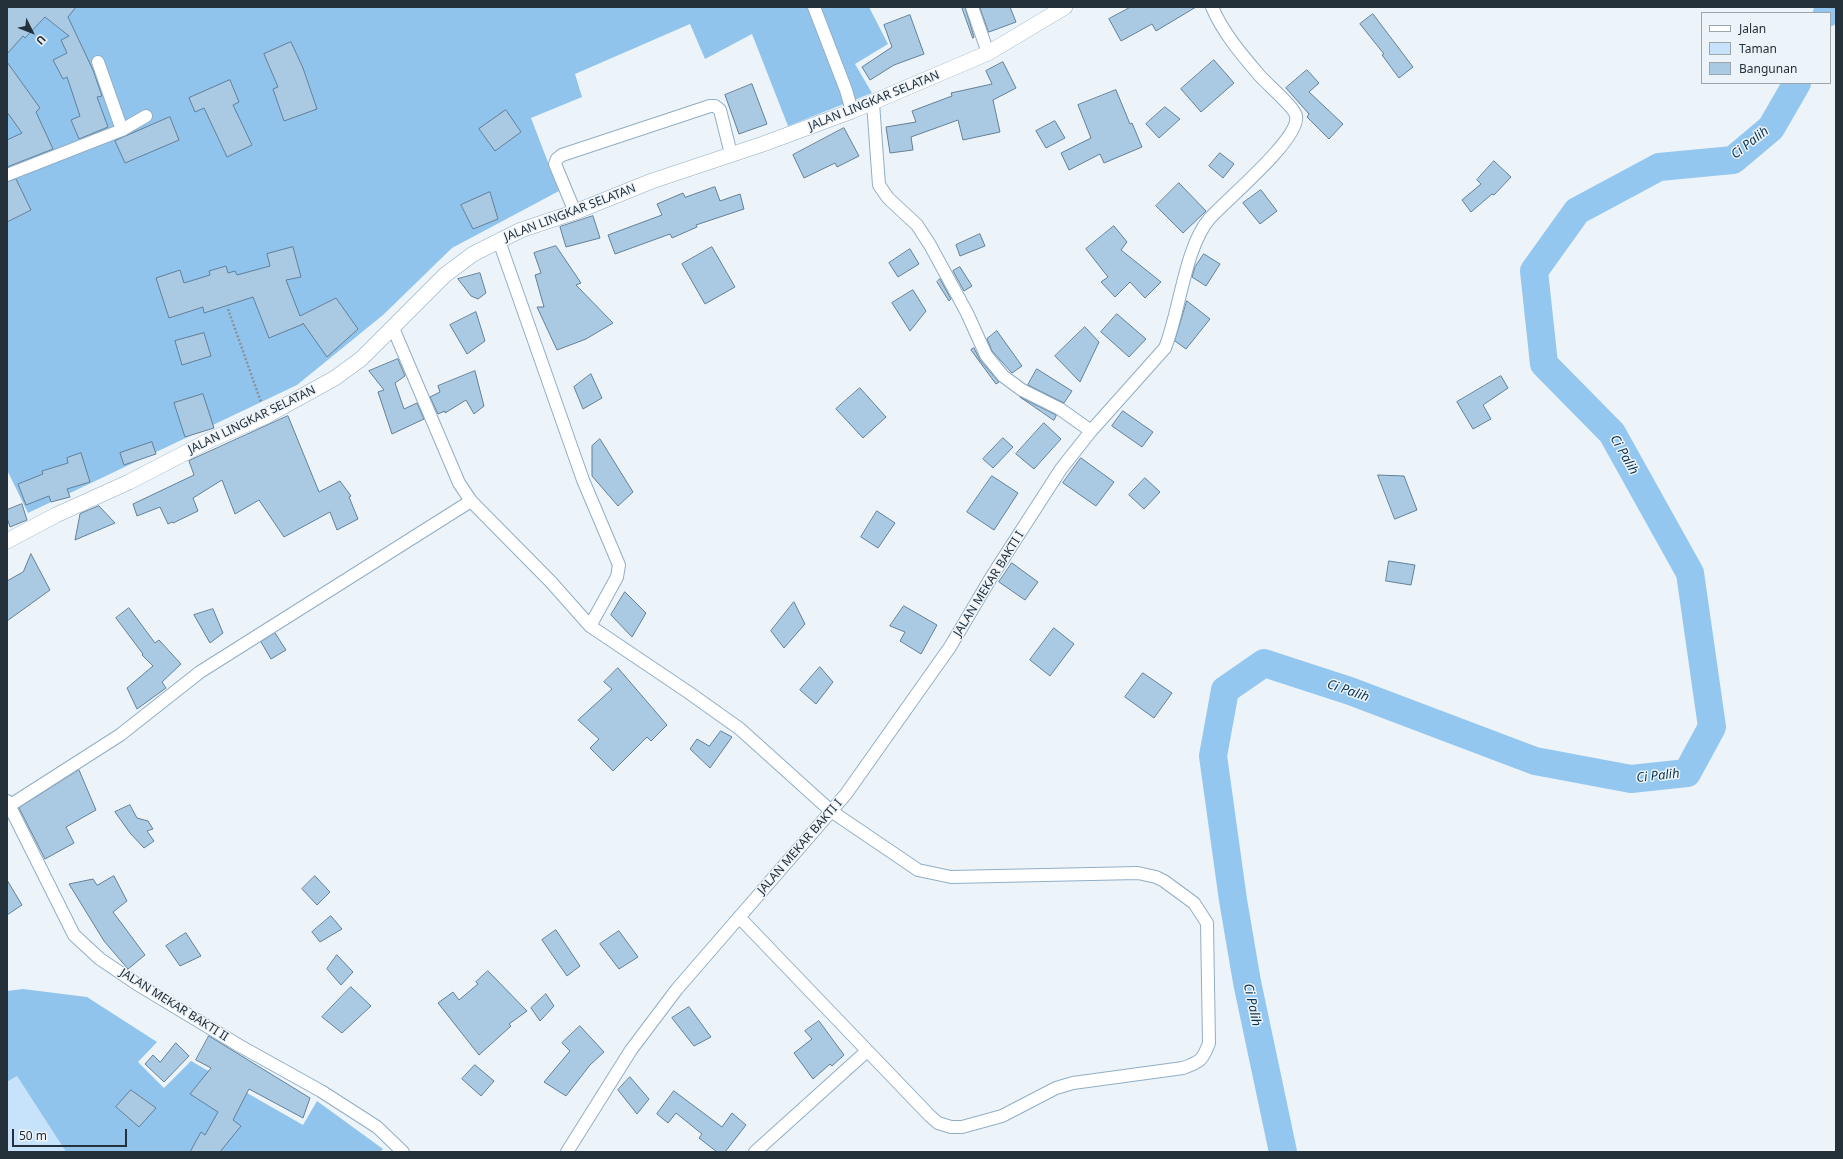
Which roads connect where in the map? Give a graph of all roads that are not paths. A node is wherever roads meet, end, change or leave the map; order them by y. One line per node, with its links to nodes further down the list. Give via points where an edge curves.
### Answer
1 (814, 7): 8 (street)
2 (972, 7): 5 (street)
3 (1065, 7): 5 (street, JALAN LINGKAR SELATAN)
4 (1212, 7): 16 (street, JALAN MEKAR BAKTI I, via 1233,44 1260,77 1296,114 1297,123 1291,135 1272,156 1209,218 1192,251 1172,331 1165,348)
5 (988, 53): 7 (street, JALAN LINGKAR SELATAN)
6 (98, 62): 10 (street)
7 (873, 103): 8 (street, JALAN LINGKAR SELATAN); 16 (street, via 879,185 888,198 917,225 930,245 967,313 986,355 1003,376 1022,390 1060,409)
8 (852, 111): 11 (street, JALAN LINGKAR SELATAN)
9 (146, 116): 10 (street)
10 (122, 130): 12 (street)
11 (731, 154): 13 (street, JALAN LINGKAR SELATAN, via 652,181); 13 (street, via 720,110 710,106 562,155 557,158 555,164)
12 (7, 175)
13 (575, 212): 14 (street, JALAN LINGKAR SELATAN, via 521,230)
14 (499, 241): 15 (street, JALAN LINGKAR SELATAN, via 473,254 445,275); 19 (street, via 583,480 619,565 617,577)
15 (393, 328): 17 (street, via 459,483); 18 (street, JALAN LINGKAR SELATAN, via 361,359 335,378 266,416 212,439)
16 (1091, 431): 21 (street, JALAN MEKAR BAKTI I, via 1057,475 950,647 868,764)
17 (471, 501): 19 (street, via 551,582); 20 (street, via 200,672 120,735)
18 (7, 540)
19 (590, 626): 21 (street, via 740,729)
20 (8, 804): 24 (street, JALAN MEKAR BAKTI II, via 74,935 100,959 240,1046 321,1091 377,1127)
21 (831, 811): 22 (street, JALAN MEKAR BAKTI I); 23 (street, via 918,870 951,877 1138,873 1160,879 1194,903 1207,923 1208,1043 1205,1054 1198,1063 1183,1068 1073,1083 1056,1088 1002,1116 962,1127 951,1127 938,1123 930,1116)
22 (739, 917): 23 (street); 25 (street, JALAN MEKAR BAKTI I, via 677,989 631,1050)
23 (867, 1051): 26 (street)
24 (403, 1152)
25 (567, 1152)
26 (755, 1152)

